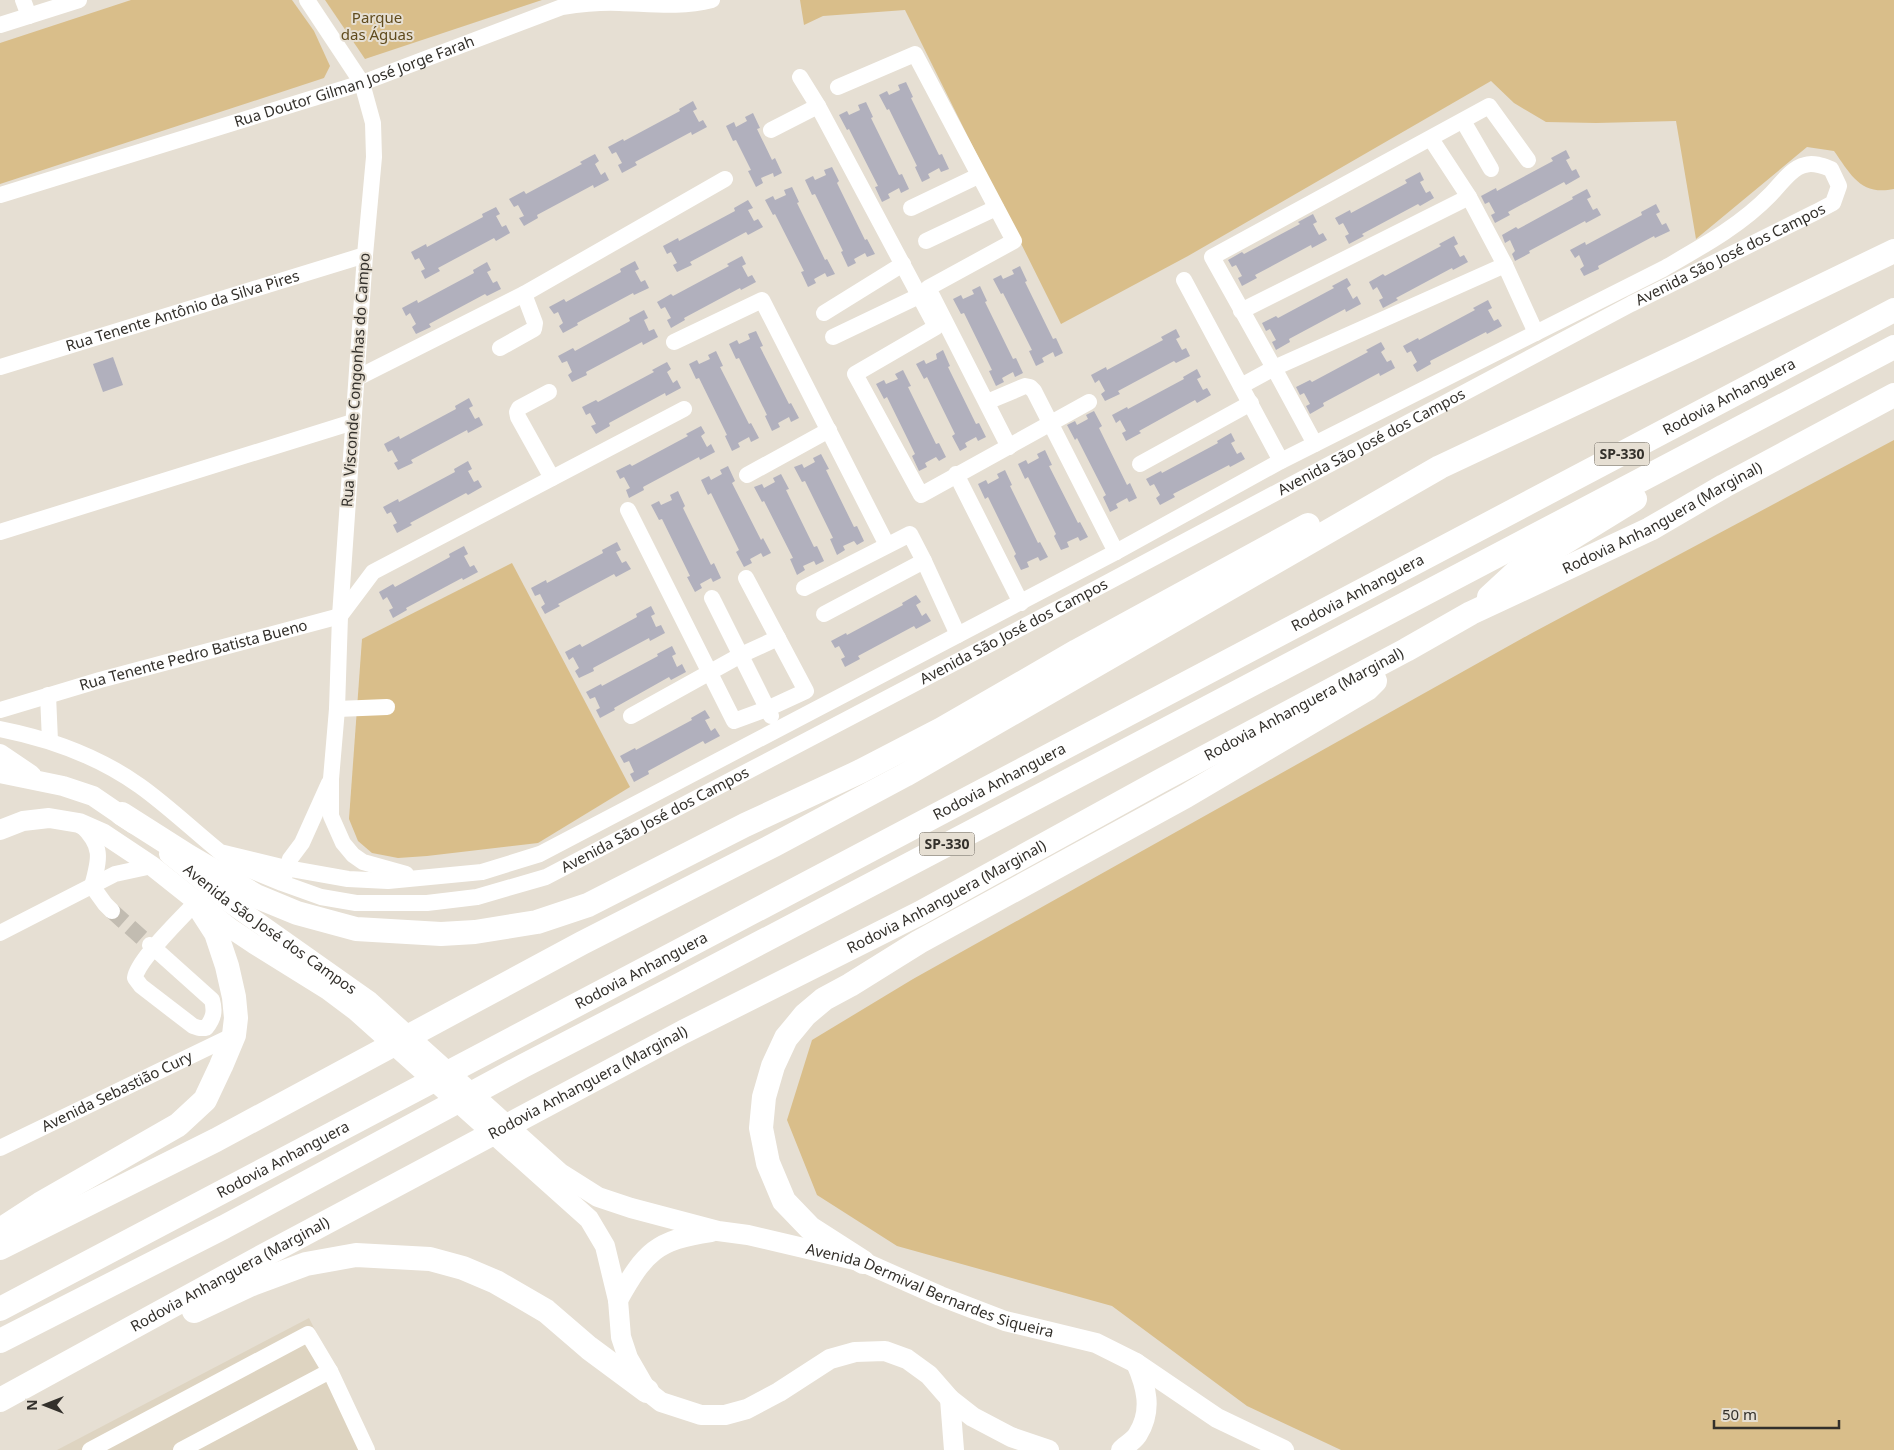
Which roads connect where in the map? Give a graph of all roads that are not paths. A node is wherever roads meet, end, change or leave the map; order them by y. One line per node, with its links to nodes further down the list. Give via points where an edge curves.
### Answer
1 (23, 0): 5 (street)
2 (79, 0): 5 (street)
3 (307, 0): 8 (street, Rua Visconde Congonhas do Campo)
4 (712, 0): 8 (street, Rua Doutor Gilman José Jorge Farah, via 667,6 619,3 562,7)
5 (29, 16): 6 (street)
6 (0, 25)
7 (800, 77): 10 (street)
8 (362, 83): 18 (street, Rua Doutor Gilman José Jorge Farah); 24 (street, Rua Visconde Congonhas do Campo, via 373,123 374,157)
9 (838, 87): 16 (street, via 915,54)
10 (818, 106): 12 (street); 25 (street)
11 (1463, 121): 13 (street); 14 (street, via 1489,106); 15 (street)
12 (771, 130)
13 (1431, 139): 19 (street); 31 (street, via 1212,257)
14 (1528, 160)
15 (1491, 169)
16 (978, 176): 20 (street); 21 (street)
17 (724, 179): 28 (street)
18 (0, 195)
19 (1469, 197): 26 (street); 31 (street)
20 (911, 208)
21 (996, 208): 22 (street); 45 (street, via 1014,240 928,288)
22 (926, 241)
23 (1894, 251): 56 (highway)
24 (365, 255): 39 (street, Rua Tenente Antônio da Silva Pires); 41 (street, Rua Visconde Congonhas do Campo)
25 (903, 264): 29 (street); 32 (street)
26 (1505, 265): 33 (street); 40 (street)
27 (1184, 280): 42 (street)
28 (524, 294): 37 (street, via 535,323 534,329); 41 (street)
29 (920, 295): 34 (street); 57 (street, via 936,327 855,374 921,495)
30 (1894, 310): 110 (highway, Rodovia Anhanguera / SP-330)
31 (1241, 311): 40 (street)
32 (824, 313)
33 (1536, 333): 52 (street, Avenida São José dos Campos); 94 (street, Avenida São José dos Campos, via 1711,241 1754,212 1805,164 1831,169 1839,186 1833,203 1631,304 546,877 477,897 427,903 356,903 321,898)
34 (833, 337)
35 (674, 342): 51 (street, via 762,300)
36 (1894, 347): 38 (highway, Rodovia Anhanguera / SP-330)
37 (500, 348)
38 (1863, 363): 69 (highway, via 1560,544 1515,573); 111 (highway, Rodovia Anhanguera / SP-330, via 523,1066 224,1227)
39 (0, 367)
40 (1274, 368): 42 (street); 52 (street)
41 (357, 378): 49 (street, Rua Visconde Congonhas do Campo)
42 (1241, 386): 47 (street)
43 (548, 392): 59 (street, via 517,412)
44 (1894, 395): 69 (highway, Rodovia Anhanguera (Marginal), via 1650,529)
45 (986, 402): 50 (street, via 1025,386 1030,387); 53 (street)
46 (1089, 402): 50 (street)
47 (1251, 403): 54 (street); 55 (street)
48 (684, 409): 59 (street)
49 (353, 422): 61 (street); 71 (street, Rua Visconde Congonhas do Campo)
50 (1050, 422): 53 (street); 63 (street)
51 (829, 430): 58 (street); 62 (street)
52 (1315, 444): 54 (street, Avenida São José dos Campos)
53 (1009, 447): 57 (street)
54 (1281, 461): 63 (street, Avenida São José dos Campos)
55 (1140, 464)
56 (1440, 468): 90 (highway, via 1328,514 861,771 745,825 588,906 537,922 441,934 356,928 296,913 256,896); 107 (highway, via 896,780 582,943 216,1140)
57 (956, 474): 68 (street)
58 (747, 475)
59 (552, 478): 71 (street, via 373,572)
60 (628, 510): 76 (street)
61 (0, 532)
62 (887, 545): 64 (street, via 910,534); 66 (street)
63 (1116, 552): 68 (street, Avenida São José dos Campos)
64 (924, 561): 70 (street); 72 (street)
65 (746, 578): 73 (street)
66 (804, 588)
67 (712, 598): 75 (street)
68 (1021, 602): 72 (street, Avenida São José dos Campos)
69 (1471, 613): 74 (highway, Rodovia Anhanguera (Marginal))
70 (824, 614)
71 (340, 616): 77 (street, Rua Tenente Pedro Batista Bueno); 79 (street, Rua Visconde Congonhas do Campo)
72 (958, 635): 83 (street, Avenida São José dos Campos)
73 (778, 638): 75 (street); 80 (street, via 806,691)
74 (1406, 650): 108 (highway, via 1367,689 1186,796 919,942 824,999 805,1015 786,1038 773,1066 764,1098 761,1128 768,1164 784,1201 810,1228); 114 (highway, Rodovia Anhanguera (Marginal), via 920,913 674,1037)
75 (741, 655): 76 (street); 80 (street)
76 (710, 674): 80 (street, via 734,721); 82 (street)
77 (48, 695): 81 (street, Rua Tenente Pedro Batista Bueno); 85 (street)
78 (387, 707): 79 (street)
79 (337, 708): 88 (street, Rua Visconde Congonhas do Campo)
80 (767, 708): 83 (street)
81 (0, 710)
82 (631, 716)
83 (778, 728): 95 (street, Avenida São José dos Campos, via 540,854 482,872)
84 (0, 729): 85 (street, Avenida São José dos Campos)
85 (50, 741): 94 (street, Avenida São José dos Campos, via 109,767 141,787 220,852)
86 (0, 754): 89 (main road)
87 (0, 773): 89 (main road, Avenida São José dos Campos)
88 (332, 779): 94 (street, Rua Visconde Congonhas do Campo); 95 (street, Rua Visconde Congonhas do Campo, via 332,816 342,843 353,855 380,868)
89 (48, 783): 90 (main road, Avenida São José dos Campos, via 93,796)
90 (122, 814): 101 (main road, Avenida São José dos Campos)
91 (79, 823): 92 (main road, Avenida São José dos Campos, via 49,818 23,821); 93 (main road, Avenida São José dos Campos, via 104,834); 96 (street, via 90,833 99,855)
92 (0, 830)
93 (152, 866): 96 (street, via 115,874); 97 (main road, Avenida São José dos Campos)
94 (284, 876): 95 (street, Avenida São José dos Campos, via 388,880)
95 (424, 878)
96 (92, 886): 98 (street); 99 (street)
97 (196, 902): 100 (street); 101 (main road, Avenida São José dos Campos, via 254,944 328,990); 102 (highway, via 216,933 227,966 234,997)
98 (112, 911)
99 (0, 933)
100 (152, 947): 100 (street, via 212,1000 215,1010 206,1028 193,1026 135,978)
101 (362, 1006): 104 (main road, Avenida São José dos Campos)
102 (234, 1035): 103 (street, Avenida Sebastião Cury); 105 (highway, via 205,1100 178,1125)
103 (0, 1148)
104 (556, 1178): 106 (main road, Avenida Dermival Bernardes Siqueira, via 631,1208); 109 (main road, via 589,1219 605,1246)
105 (0, 1230)
106 (718, 1231): 108 (main road, Avenida Dermival Bernardes Siqueira, via 765,1238); 109 (main road, via 669,1242 652,1252 637,1267)
107 (0, 1248)
108 (863, 1262): 112 (main road, Avenida Dermival Bernardes Siqueira, via 1004,1321 1096,1343)
109 (618, 1300): 115 (main road, via 621,1337 628,1358)
110 (0, 1309)
111 (0, 1341)
112 (1136, 1363): 123 (main road, via 1148,1399 1146,1417 1138,1435); 124 (main road, Avenida Dermival Bernardes Siqueira, via 1217,1418)
113 (330, 1371): 118 (street, via 308,1334); 119 (street); 120 (street)
114 (23, 1387): 115 (highway, via 252,1284 306,1264 356,1255 430,1259 496,1282 546,1310 589,1348); 117 (highway, Rodovia Anhanguera (Marginal))
115 (648, 1391): 116 (main road, via 661,1402 683,1410 725,1414 747,1409 830,1358 855,1352 884,1351 907,1358 929,1375)
116 (950, 1399): 121 (main road); 122 (main road, via 973,1417 1011,1437)
117 (0, 1400)
118 (90, 1450)
119 (181, 1450)
120 (367, 1450)
121 (954, 1450)
122 (1050, 1450)
123 (1121, 1450)
124 (1284, 1450)

